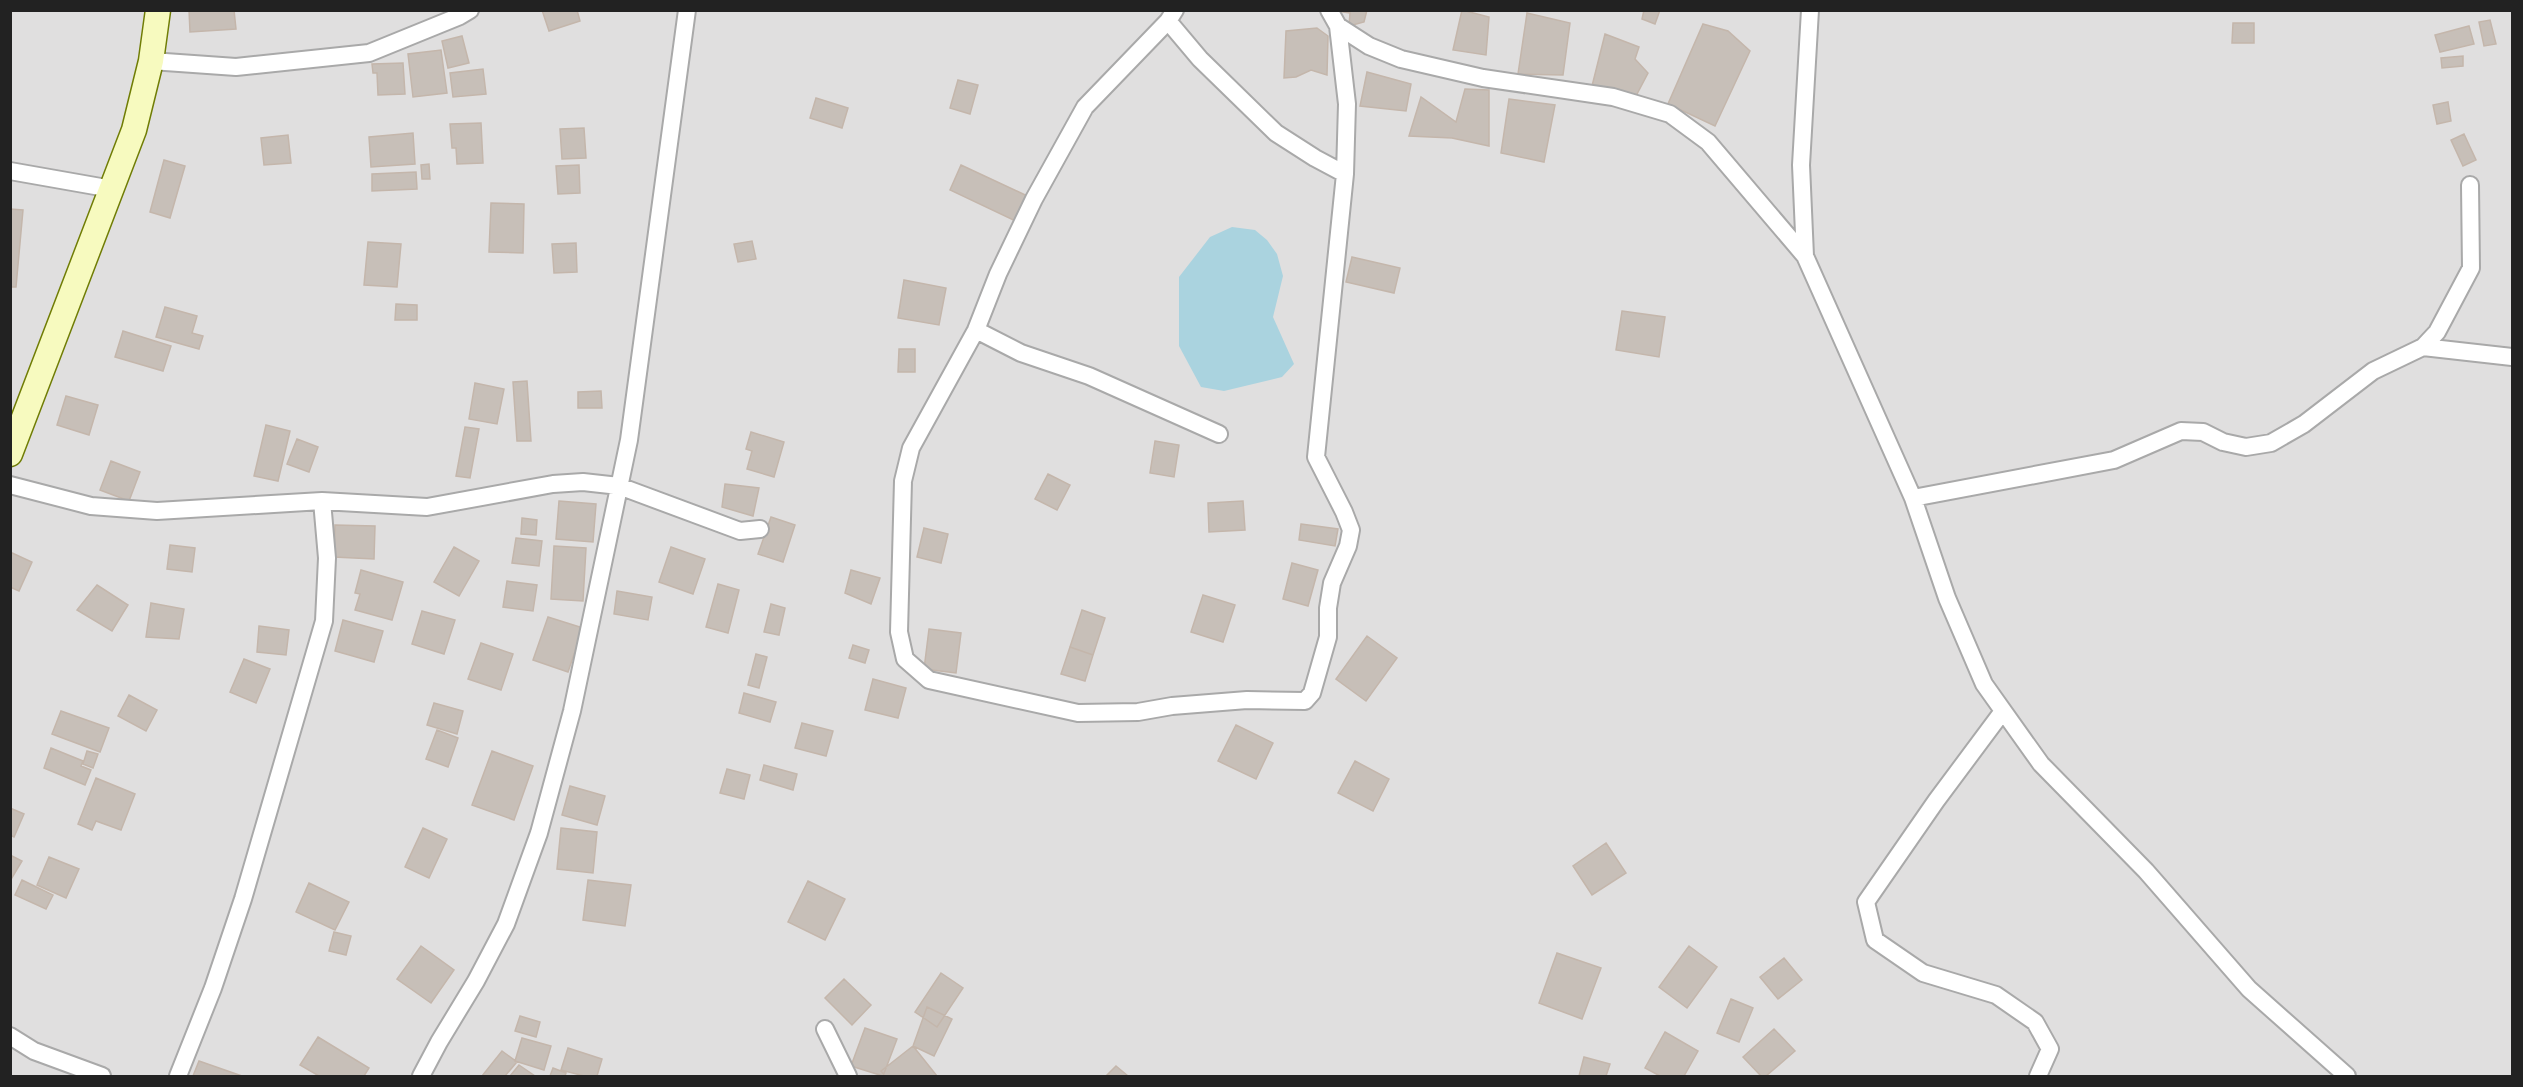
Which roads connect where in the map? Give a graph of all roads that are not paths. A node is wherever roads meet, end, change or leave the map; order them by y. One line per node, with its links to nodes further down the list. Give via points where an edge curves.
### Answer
1 (158, 10): 8 (main road)
2 (470, 10): 8 (street, via 369,53 236,67)
3 (687, 10): 20 (street, via 629,440)
4 (1329, 10): 7 (street)
5 (1810, 10): 13 (street, via 1801,165)
6 (1171, 16): 10 (street, via 1200,59 1276,133); 14 (street, via 1084,107 998,274)
7 (1338, 26): 10 (street, via 1347,104); 13 (street, via 1369,46 1401,59 1483,78 1612,97 1670,114 1708,142)
8 (151, 61): 12 (main road, via 134,130)
9 (10, 171): 12 (street)
10 (1345, 174): 14 (street, via 1316,457 1351,530 1332,583 1328,637 1312,693 1305,701 1247,699 1138,712 1078,713 929,680 905,659 899,632 903,481 911,448)
11 (2470, 185): 15 (street, via 2471,268 2437,332)
12 (112, 189): 18 (main road)
13 (1805, 256): 21 (street)
14 (976, 330): 17 (street, via 1021,353 1089,376)
15 (2423, 347): 16 (street); 21 (street, via 2373,371 2271,443 2246,447 2203,432 2181,431 2114,460)
16 (2512, 357)
17 (1219, 434)
18 (10, 454)
19 (10, 484): 22 (street, via 91,506 157,512)
20 (619, 486): 22 (street, via 554,484 428,507); 23 (street, via 730,528); 29 (street, via 573,711 539,833 506,924)
21 (1913, 498): 24 (street, via 1947,598 1984,684)
22 (322, 501): 28 (street, via 327,558 324,621 243,899)
23 (760, 530)
24 (2003, 711): 31 (street, via 1866,902 1875,940 1923,973 1996,995 2035,1022 2050,1049); 32 (street, via 2041,764 2146,871 2249,988)
25 (825, 1029): 30 (street)
26 (10, 1036): 27 (street, via 34,1051)
27 (102, 1077)
28 (178, 1077)
29 (421, 1077)
30 (848, 1077)
31 (2038, 1077)
32 (2347, 1077)

